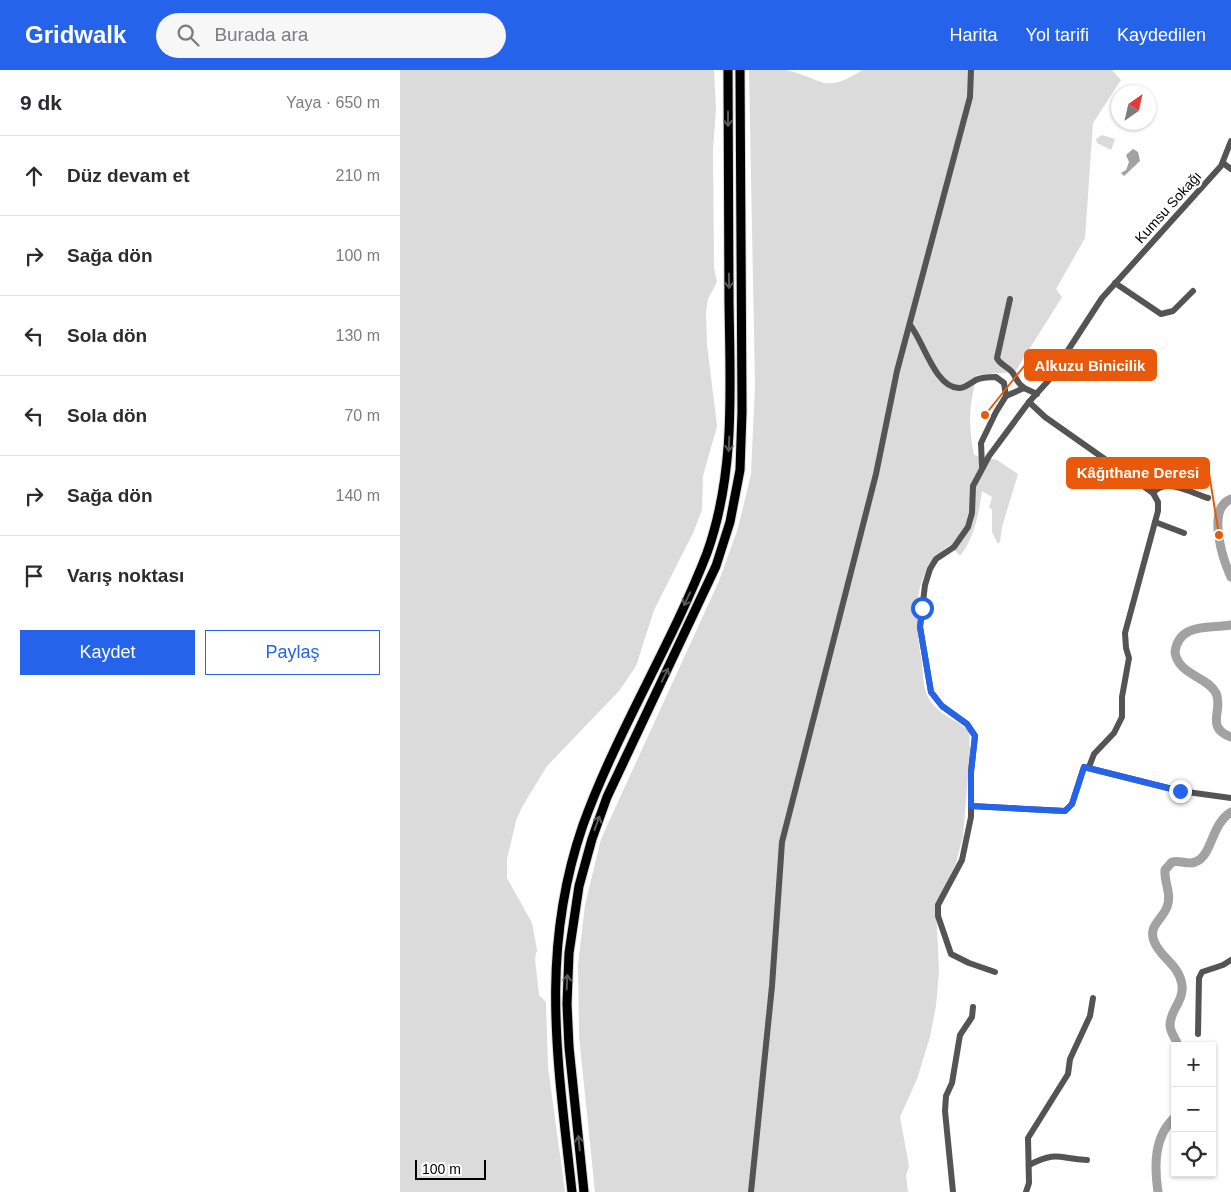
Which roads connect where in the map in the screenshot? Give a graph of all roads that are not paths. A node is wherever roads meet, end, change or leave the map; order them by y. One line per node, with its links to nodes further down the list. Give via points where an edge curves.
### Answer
1 (728, 70): 30 (highway, one-way to 30, via 730,371 727,470 720,513 707,553 595,795 578,841 564,896 556,949 554,1015)
2 (740, 70): 31 (highway, one-way to 2, via 567,1004 569,952 579,886 596,824 716,566 730,522 740,470)
3 (972, 70): 10 (street, via 970,98)
4 (1231, 141): 5 (street, Kumsu Sokağı)
5 (1223, 163): 6 (street); 7 (street, Kumsu Sokağı)
6 (1231, 169)
7 (1115, 283): 8 (street, via 1161,314 1173,311); 12 (street, Kumsu Sokağı)
8 (1194, 291)
9 (1010, 300): 11 (street, via 997,358)
10 (910, 326): 13 (street, via 945,382 962,388 976,380 996,377 1004,383); 32 (street, via 897,371 876,474 782,842 772,986)
11 (1024, 388): 12 (street); 13 (street)
12 (1037, 394): 14 (street, Kumsu Sokağı)
13 (1006, 396): 15 (street, via 981,443)
14 (1029, 402): 15 (street, Kumsu Sokağı); 16 (street, via 1045,418)
15 (980, 472): 22 (street, via 973,486 968,527 954,547 936,559 930,569 920,627 931,692 942,706 967,724 975,736)
16 (1153, 493): 17 (street, via 1157,488 1169,485); 18 (street, via 1158,502)
17 (1208, 498)
18 (1155, 522): 19 (street); 20 (street, via 1125,633 1129,658 1122,717 1114,733 1094,754)
19 (1184, 533)
20 (1089, 768): 21 (street, via 1180,791); 22 (street, via 1084,767 1072,804 1065,811)
21 (1231, 798)
22 (971, 806): 24 (street, via 962,860 938,905 938,916 951,954)
23 (1231, 960): 27 (street, via 1202,972)
24 (994, 972)
25 (1093, 998): 29 (street, via 1090,1016 1070,1059 1068,1074 1028,1138)
26 (973, 1007): 33 (street, via 972,1017 960,1035 952,1082 946,1096)
27 (1198, 1034)
28 (1087, 1160): 29 (street, via 1056,1155)
29 (1030, 1165): 34 (street)
30 (572, 1192)
31 (584, 1192)
32 (751, 1192)
33 (953, 1192)
34 (1026, 1192)

